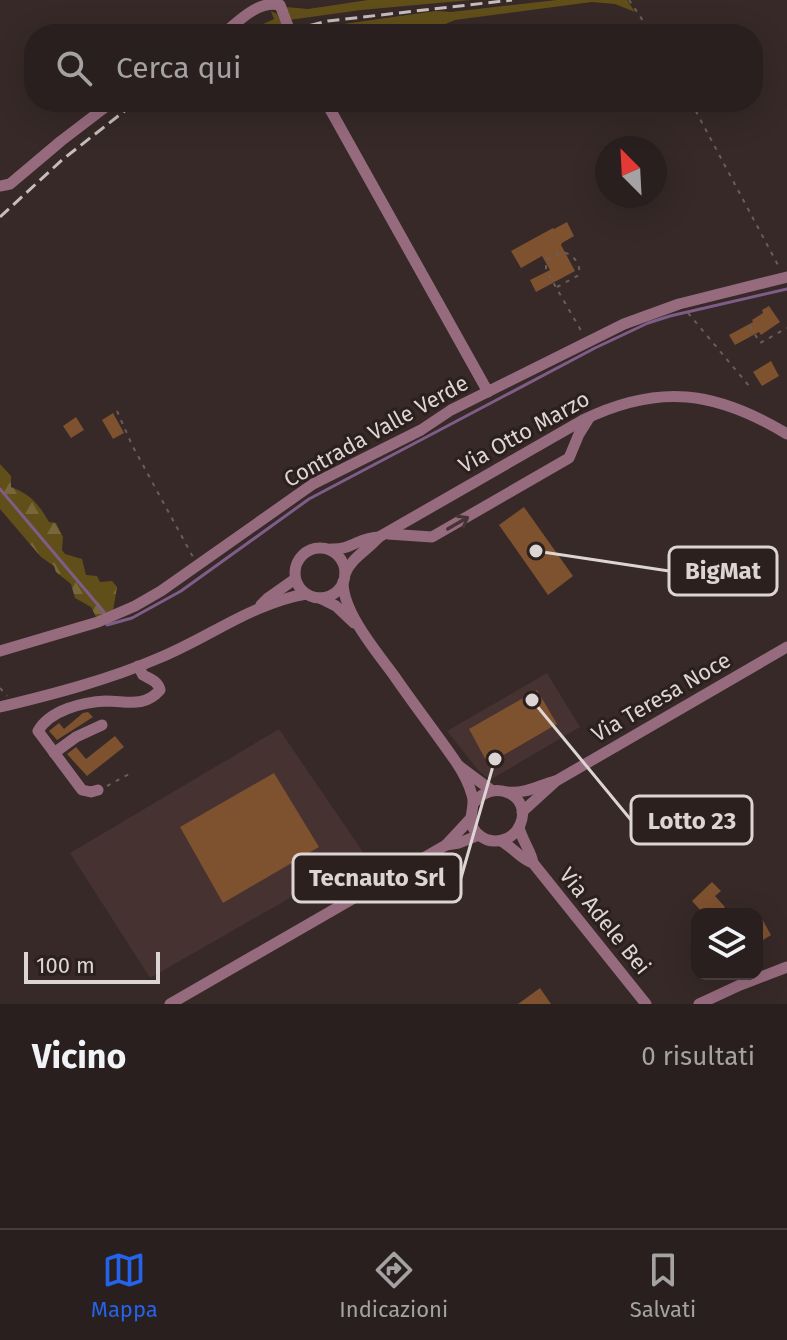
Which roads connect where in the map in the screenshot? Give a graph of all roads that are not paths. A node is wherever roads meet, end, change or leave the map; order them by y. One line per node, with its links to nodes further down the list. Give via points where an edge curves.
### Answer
1 (234, 24): 2 (street, via 250,9 272,1 280,5)
2 (287, 24)
3 (99, 112): 5 (street, via 10,184)
4 (332, 112): 7 (street)
5 (0, 186)
6 (785, 278): 7 (street, Contrada Valle Verde, via 624,324)
7 (488, 392): 19 (street, Contrada Valle Verde, via 313,484 161,591 114,616)
8 (591, 416): 9 (street, Via Otto Marzo, via 642,398 697,397 732,406); 10 (street, Via Otto Marzo); 10 (street, one-way to 8, via 432,537 569,458)
9 (787, 434)
10 (382, 536): 11 (street, Via Otto Marzo); 12 (street, Via Otto Marzo, via 350,563)
11 (329, 549): 12 (street, via 341,559); 13 (street, via 313,548 300,556)
12 (344, 578): 15 (street, via 333,594); 17 (street, via 343,593)
13 (295, 579): 14 (street); 16 (street)
14 (306, 594): 15 (street); 16 (street)
15 (320, 598): 17 (street)
16 (257, 609): 20 (street)
17 (358, 626): 24 (street)
18 (787, 647): 25 (street, Via Teresa Noce)
19 (0, 651)
20 (138, 666): 21 (street); 23 (street, via 160,690 140,703 96,702 55,714 38,731)
21 (0, 707)
22 (102, 725): 23 (street)
23 (54, 753): 26 (street, via 82,790)
24 (459, 766): 27 (street); 29 (street)
25 (556, 781): 28 (street, Via Teresa Noce, via 523,793); 30 (street, Via Teresa Noce)
26 (98, 790)
27 (491, 790): 28 (street); 29 (street)
28 (507, 792): 30 (street)
29 (473, 804): 31 (street)
30 (522, 812): 32 (street)
31 (471, 818): 33 (street); 35 (street)
32 (519, 827): 34 (street); 36 (street, Via Adele Bei)
33 (479, 835): 34 (street); 35 (street)
34 (501, 841): 36 (street, Via Adele Bei)
35 (446, 845): 39 (street)
36 (533, 863): 38 (street, Via Adele Bei)
37 (787, 967): 42 (street)
38 (632, 986): 40 (street); 41 (street, Via Adele Bei)
39 (170, 1004)
40 (633, 1004)
41 (646, 1004)
42 (699, 1004)

